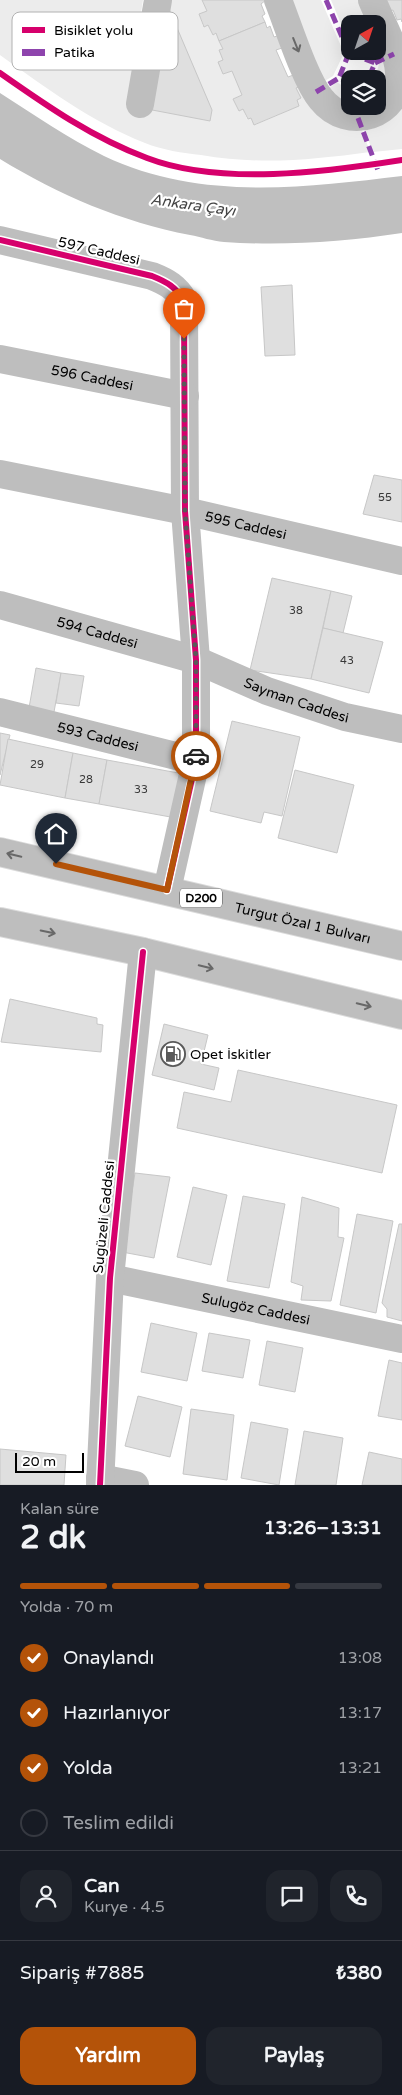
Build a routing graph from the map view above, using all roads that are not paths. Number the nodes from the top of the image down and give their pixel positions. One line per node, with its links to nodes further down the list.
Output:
1 (278, 0): 2 (main road, one-way to 2)
2 (372, 0)
3 (146, 70): 4 (main road)
4 (140, 104)
5 (0, 240): 7 (main road, 597 Caddesi)
6 (0, 359): 7 (main road, 596 Caddesi)
7 (185, 396): 9 (main road)
8 (0, 474): 9 (main road, 595 Caddesi)
9 (185, 511): 10 (main road, 595 Caddesi); 12 (main road)
10 (402, 561)
11 (0, 605): 12 (main road, 594 Caddesi)
12 (196, 660): 14 (main road, Sayman Caddesi); 15 (main road)
13 (0, 712): 15 (main road, 593 Caddesi)
14 (402, 729)
15 (196, 761): 17 (main road)
16 (0, 852): 17 (main road, Turgut Özal 1 Bulvarı / D200, one-way to 16)
17 (167, 890): 19 (main road, Turgut Özal 1 Bulvarı / D200)
18 (0, 922): 20 (main road, one-way to 20)
19 (402, 946)
20 (143, 952): 21 (main road, one-way to 21); 22 (main road, Sugüzeli Caddesi)
21 (402, 1015)
22 (110, 1278): 23 (main road, Sulugöz Caddesi); 24 (main road, Sugüzeli Caddesi)
23 (402, 1339)
24 (100, 1481): 25 (main road)
25 (135, 1485)

